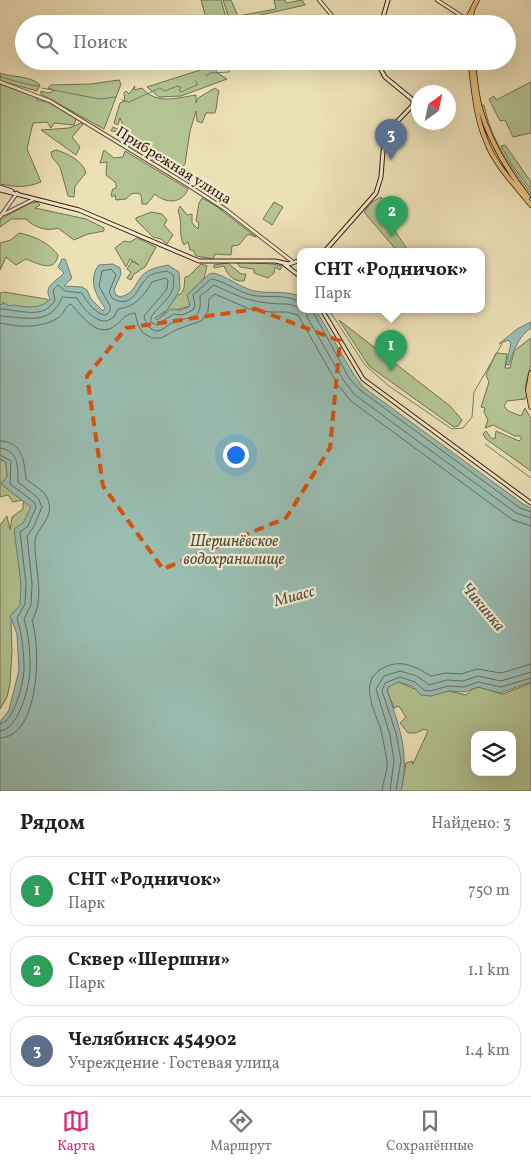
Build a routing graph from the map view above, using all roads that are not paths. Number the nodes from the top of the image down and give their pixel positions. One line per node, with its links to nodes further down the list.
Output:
1 (319, 0): 5 (street)
2 (388, 0): 6 (main road)
3 (436, 0): 7 (street)
4 (478, 0): 8 (main road)
5 (332, 15)
6 (384, 15)
7 (457, 15)
8 (470, 15)
9 (381, 70): 23 (main road)
10 (472, 70): 13 (main road)
11 (473, 70): 14 (main road)
12 (0, 82): 25 (street, Прибрежная улица)
13 (484, 137): 14 (main road); 16 (main road)
14 (492, 137): 15 (main road)
15 (497, 148): 16 (main road); 20 (main road)
16 (490, 150): 20 (main road)
17 (0, 189): 18 (main road)
18 (17, 194): 19 (main road); 21 (street)
19 (37, 198): 21 (street); 24 (main road)
20 (531, 203)
21 (4, 214): 22 (street)
22 (0, 217)
23 (328, 248)
24 (282, 263): 25 (main road); 26 (main road)
25 (295, 263): 26 (main road)
26 (296, 272)
27 (324, 313): 32 (main road)
28 (531, 373): 31 (main road)
29 (531, 382): 30 (main road)
30 (531, 399)
31 (531, 407)
32 (531, 503)

